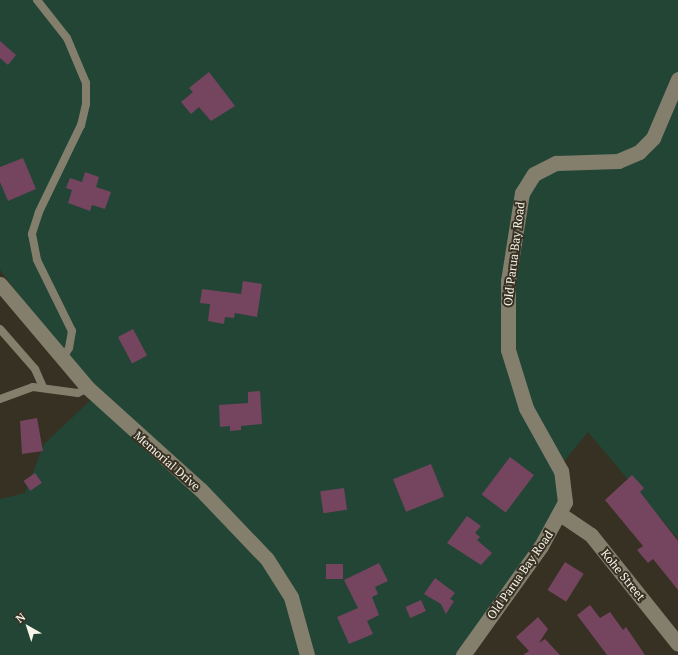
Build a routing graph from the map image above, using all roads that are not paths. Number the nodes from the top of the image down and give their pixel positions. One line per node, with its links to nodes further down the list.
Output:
1 (38, 0): 5 (lane)
2 (678, 79): 9 (street, Old Parua Bay Road)
3 (0, 284): 5 (street, Memorial Drive)
4 (0, 329): 6 (lane)
5 (62, 359): 7 (street, Memorial Drive)
6 (42, 387): 7 (lane); 8 (lane)
7 (88, 388): 11 (street, Memorial Drive)
8 (0, 399)
9 (560, 514): 10 (street, Kohe Street); 12 (street, Old Parua Bay Road)
10 (678, 644)
11 (307, 655)
12 (463, 655)

